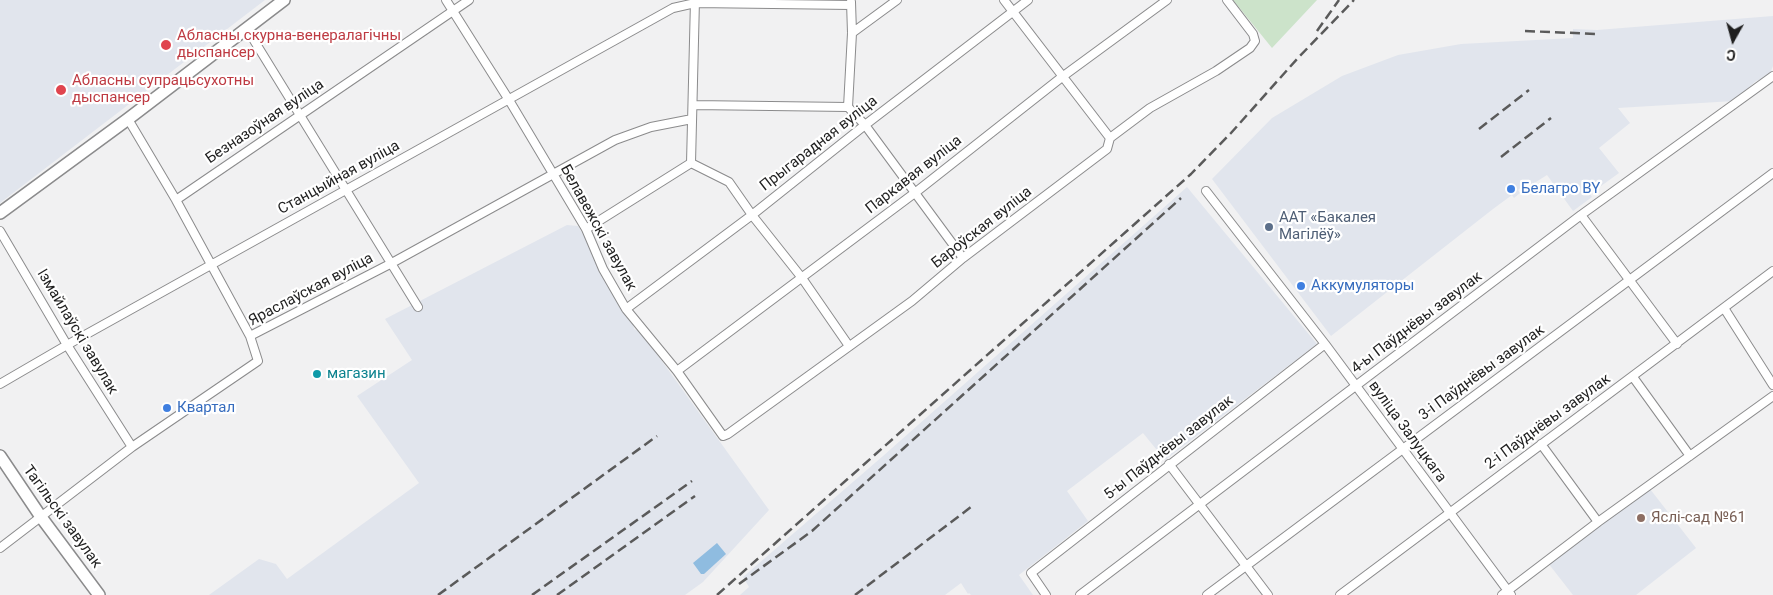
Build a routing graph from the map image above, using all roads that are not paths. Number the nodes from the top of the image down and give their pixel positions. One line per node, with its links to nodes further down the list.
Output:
1 (284, 0): 13 (main road)
2 (446, 0): 11 (street, Белавежскі завулак)
3 (469, 0): 11 (street, Безназоўная вуліца)
4 (897, 0): 14 (street)
5 (1004, 0): 12 (street)
6 (1028, 0): 12 (street, Прыгарадная вуліца)
7 (1167, 0): 16 (street, Паркавая вуліца)
8 (1227, 0): 24 (street, Бароўская вуліца)
9 (695, 2): 10 (street, Станцыйная вуліца); 17 (street, Станцыйная вуліца); 18 (street)
10 (851, 2): 14 (street)
11 (452, 11): 17 (street, Белавежскі завулак); 20 (street, Безназоўная вуліца)
12 (1013, 12): 16 (street); 23 (street, Прыгарадная вуліца)
13 (247, 28): 20 (street); 21 (main road)
14 (852, 33): 19 (street)
15 (1773, 76): 34 (street, 4-ы Паўднёвы завулак)
16 (1062, 77): 24 (street); 30 (street, Паркавая вуліца)
17 (509, 100): 27 (street, Белавежскі завулак); 28 (street, Станцыйная вуліца)
18 (693, 105): 19 (street); 22 (street)
19 (848, 106): 23 (street)
20 (300, 116): 28 (street); 31 (street, Безназоўная вуліца)
21 (128, 119): 31 (street); 32 (main road)
22 (692, 120): 25 (street); 27 (street, Яраслаўская вуліца)
23 (865, 125): 30 (street); 33 (street, Прыгарадная вуліца)
24 (1110, 138): 37 (street, Бароўская вуліца)
25 (691, 163): 33 (street); 35 (street)
26 (1773, 173): 42 (street, 3-і Паўднёвы завулак)
27 (554, 175): 35 (street, Белавежскі завулак); 38 (street, Яраслаўская вуліца)
28 (346, 190): 38 (street); 39 (street, Станцыйная вуліца)
29 (1206, 190): 47 (street, вуліца Залуцкага)
30 (916, 192): 37 (street); 41 (street, Паркавая вуліца)
31 (176, 200): 39 (street)
32 (0, 213)
33 (752, 215): 41 (street); 45 (street, Прыгарадная вуліца)
34 (1581, 215): 42 (street); 55 (street, 4-ы Паўднёвы завулак)
35 (586, 229): 45 (street, Белавежскі завулак)
36 (0, 231): 49 (street, Ізмайлаўскі завулак)
37 (963, 258): 50 (street, Бароўская вуліца)
38 (390, 264): 43 (street); 46 (street, Яраслаўская вуліца)
39 (211, 266): 46 (street); 49 (street, Станцыйная вуліца)
40 (1773, 271): 44 (street, 2-і Паўднёвы завулак)
41 (802, 278): 50 (street); 51 (street, Паркавая вуліца)
42 (1629, 281): 48 (street); 60 (street, 3-і Паўднёвы завулак)
43 (418, 307)
44 (1724, 308): 48 (street, 2-і Паўднёвы завулак); 54 (street)
45 (626, 309): 51 (street, Белавежскі завулак)
46 (250, 336): 59 (street, Яраслаўская вуліца)
47 (1325, 344): 55 (street, вуліца Залуцкага); 63 (street, 5-ы Паўднёвы завулак)
48 (1677, 344): 52 (street, 2-і Паўднёвы завулак)
49 (67, 345): 53 (street, Станцыйная вуліца); 59 (street, Ізмайлаўскі завулак)
50 (849, 346): 57 (street, Бароўская вуліца)
51 (677, 371): 57 (street, Белавежскі завулак)
52 (1633, 377): 58 (street, 2-і Паўднёвы завулак); 62 (street)
53 (0, 384)
54 (1773, 385)
55 (1357, 386): 60 (street, вуліца Залуцкага); 64 (street, 4-ы Паўднёвы завулак)
56 (1773, 396): 62 (street)
57 (722, 436)
58 (1541, 444): 65 (street, 2-і Паўднёвы завулак); 67 (street)
59 (132, 447): 66 (street, Яраслаўская вуліца)
60 (1403, 448): 65 (street, вуліца Залуцкага); 69 (street, 3-і Паўднёвы завулак)
61 (0, 456): 66 (main road, Тагільскі завулак)
62 (1690, 456): 67 (street)
63 (1170, 464): 64 (street); 72 (street, 5-ы Паўднёвы завулак)
64 (1199, 505): 69 (street); 73 (street, 4-ы Паўднёвы завулак)
65 (1449, 513): 70 (street, вуліца Залуцкага); 76 (street, 2-і Паўднёвы завулак)
66 (41, 517): 68 (street, Яраслаўская вуліца); 71 (main road, Тагільскі завулак)
67 (1598, 522): 70 (street)
68 (0, 548)
69 (1246, 567): 74 (street, 3-і Паўднёвы завулак); 75 (street)
70 (1507, 593)
71 (99, 595)
72 (1046, 595)
73 (1080, 595)
74 (1207, 595)
75 (1268, 595)
76 (1340, 595)

